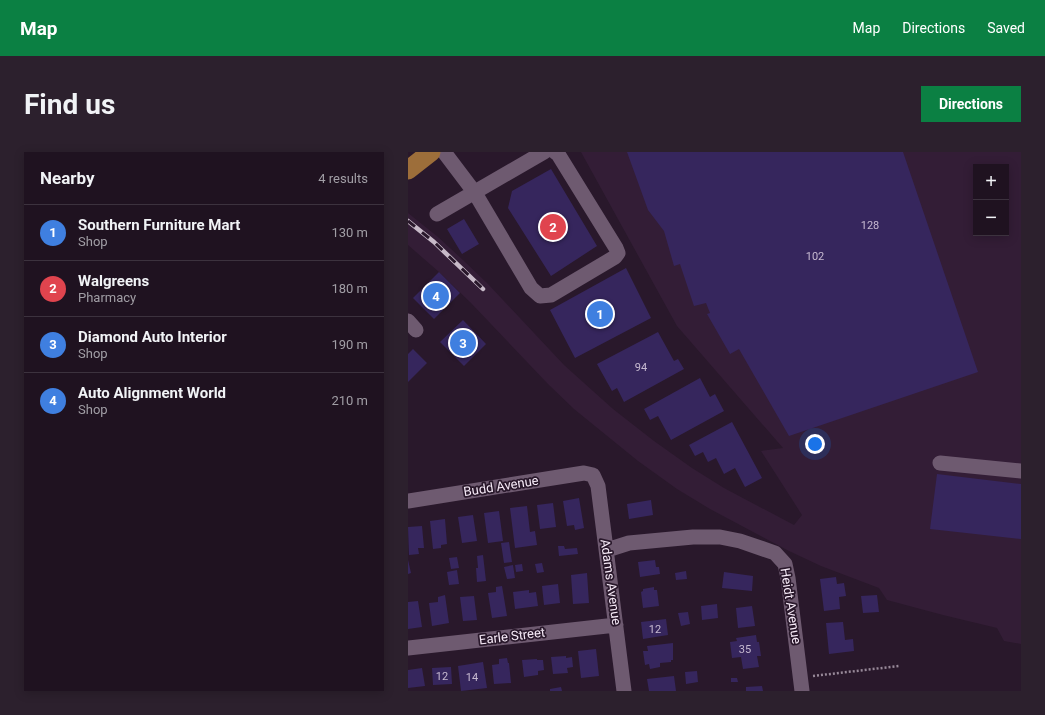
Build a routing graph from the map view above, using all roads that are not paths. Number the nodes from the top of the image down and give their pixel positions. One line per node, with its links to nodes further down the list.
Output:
1 (431, 152): 4 (main road)
2 (444, 152): 5 (street)
3 (552, 153): 5 (street); 5 (street)
4 (408, 170)
5 (475, 193): 6 (street)
6 (437, 214)
7 (940, 463): 8 (street)
8 (1021, 471)
9 (593, 475): 10 (street, Budd Avenue); 11 (street, Adams Avenue)
10 (408, 500)
11 (607, 550): 12 (street, Adams Avenue); 14 (street, Heidt Avenue)
12 (616, 625): 13 (street, Earle Street); 15 (street, Adams Avenue)
13 (408, 648)
14 (801, 684)
15 (624, 691)

